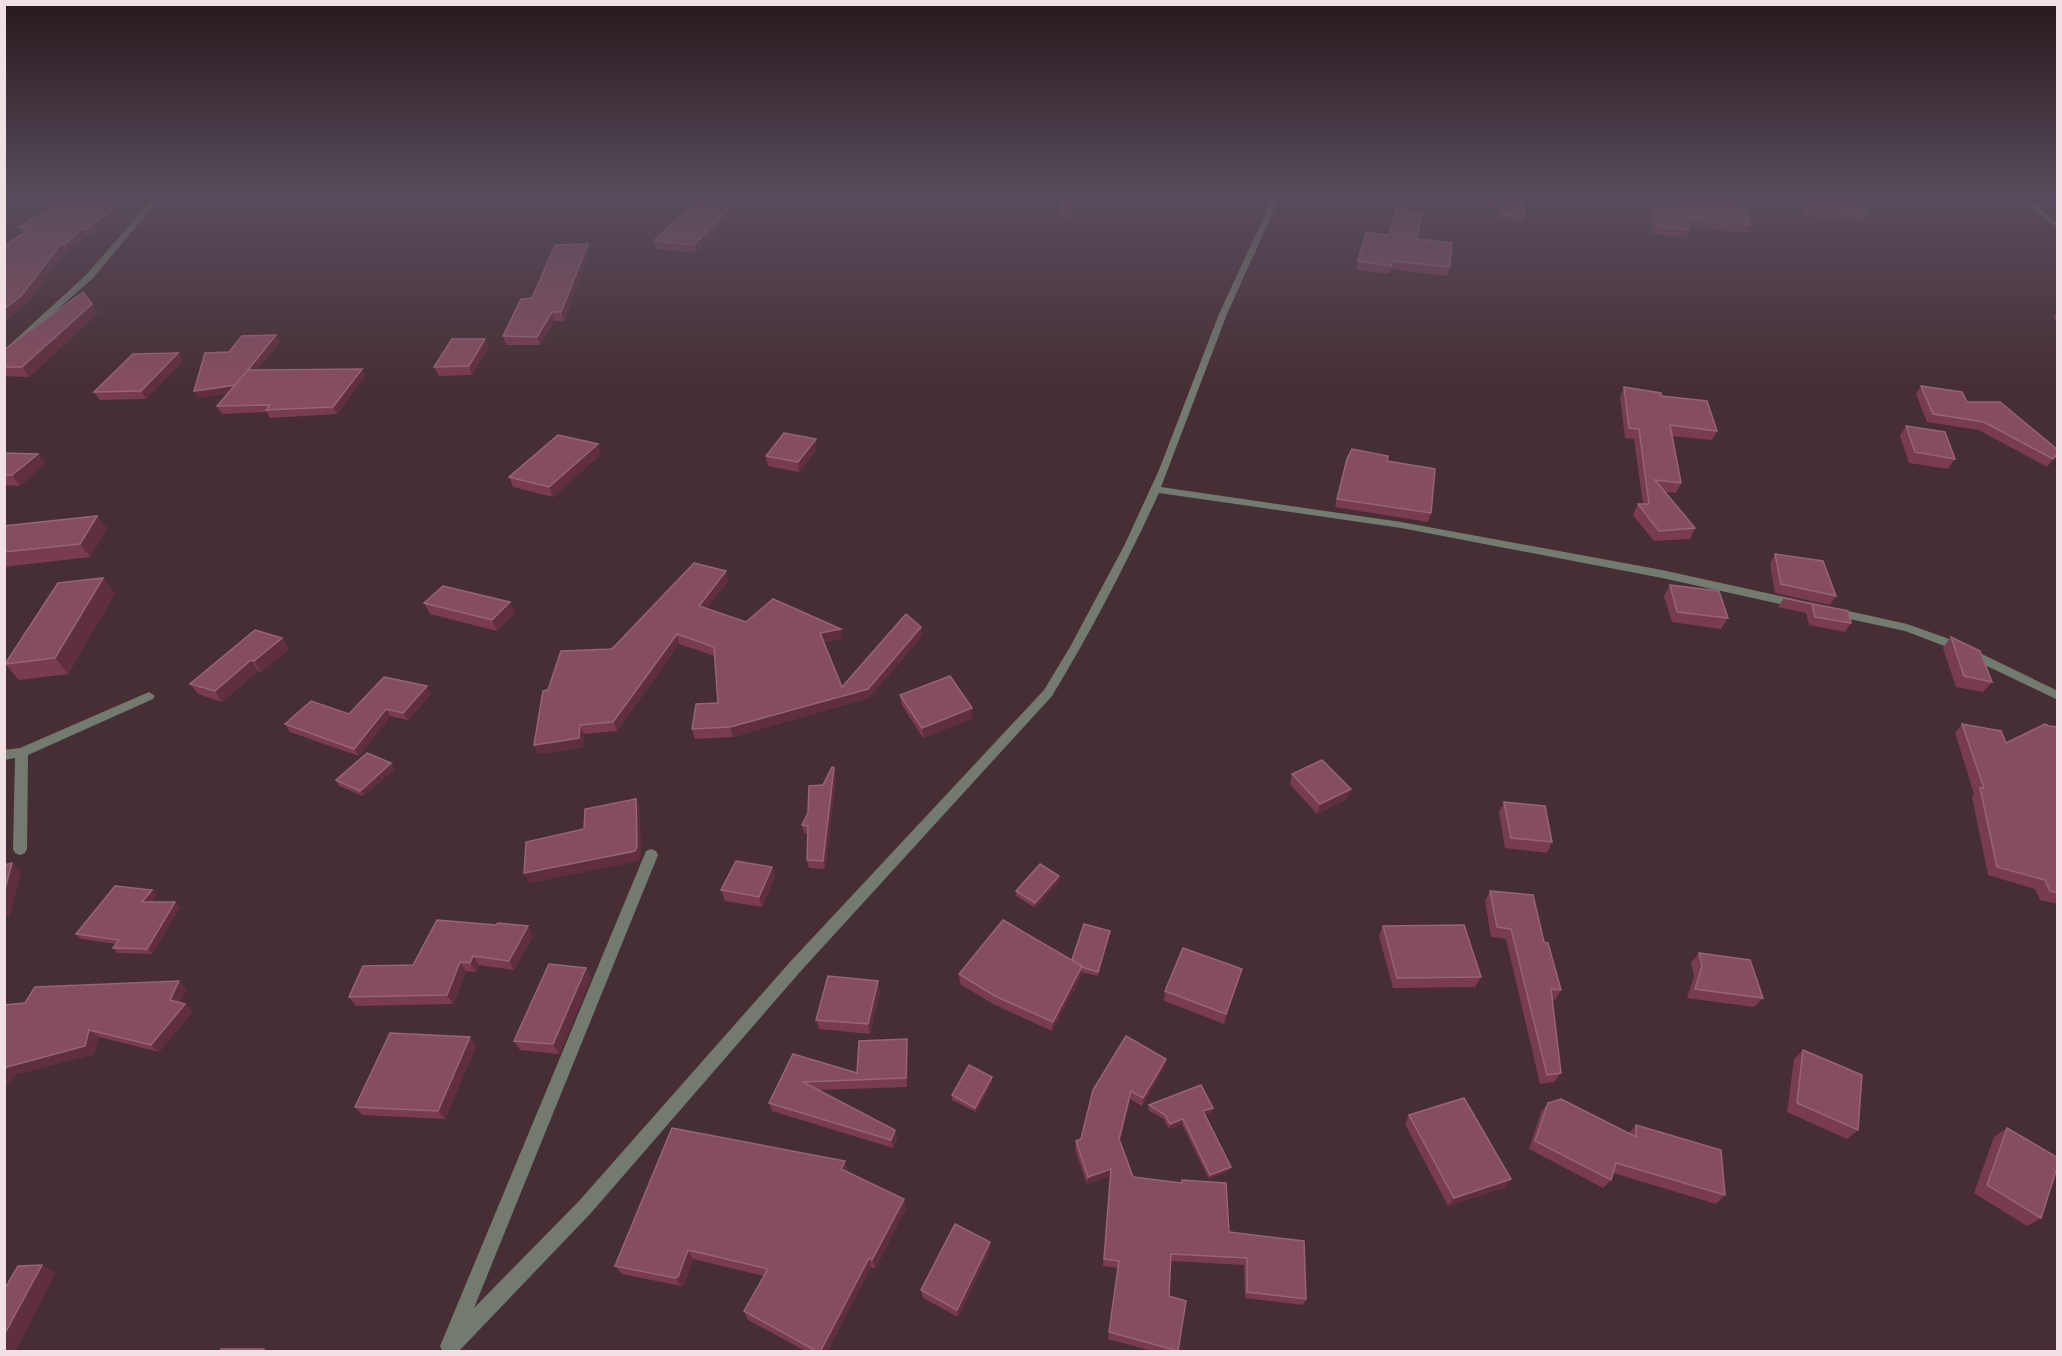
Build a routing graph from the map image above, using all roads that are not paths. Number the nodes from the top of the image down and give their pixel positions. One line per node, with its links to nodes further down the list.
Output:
1 (105, 258): 3 (street)
2 (1249, 258): 4 (street)
3 (4, 355)
4 (1155, 489): 6 (street); 11 (street)
5 (149, 696): 7 (street)
6 (2058, 696)
7 (22, 752): 8 (street); 9 (street)
8 (4, 755)
9 (20, 849)
10 (651, 855): 11 (street)
11 (448, 1349)

